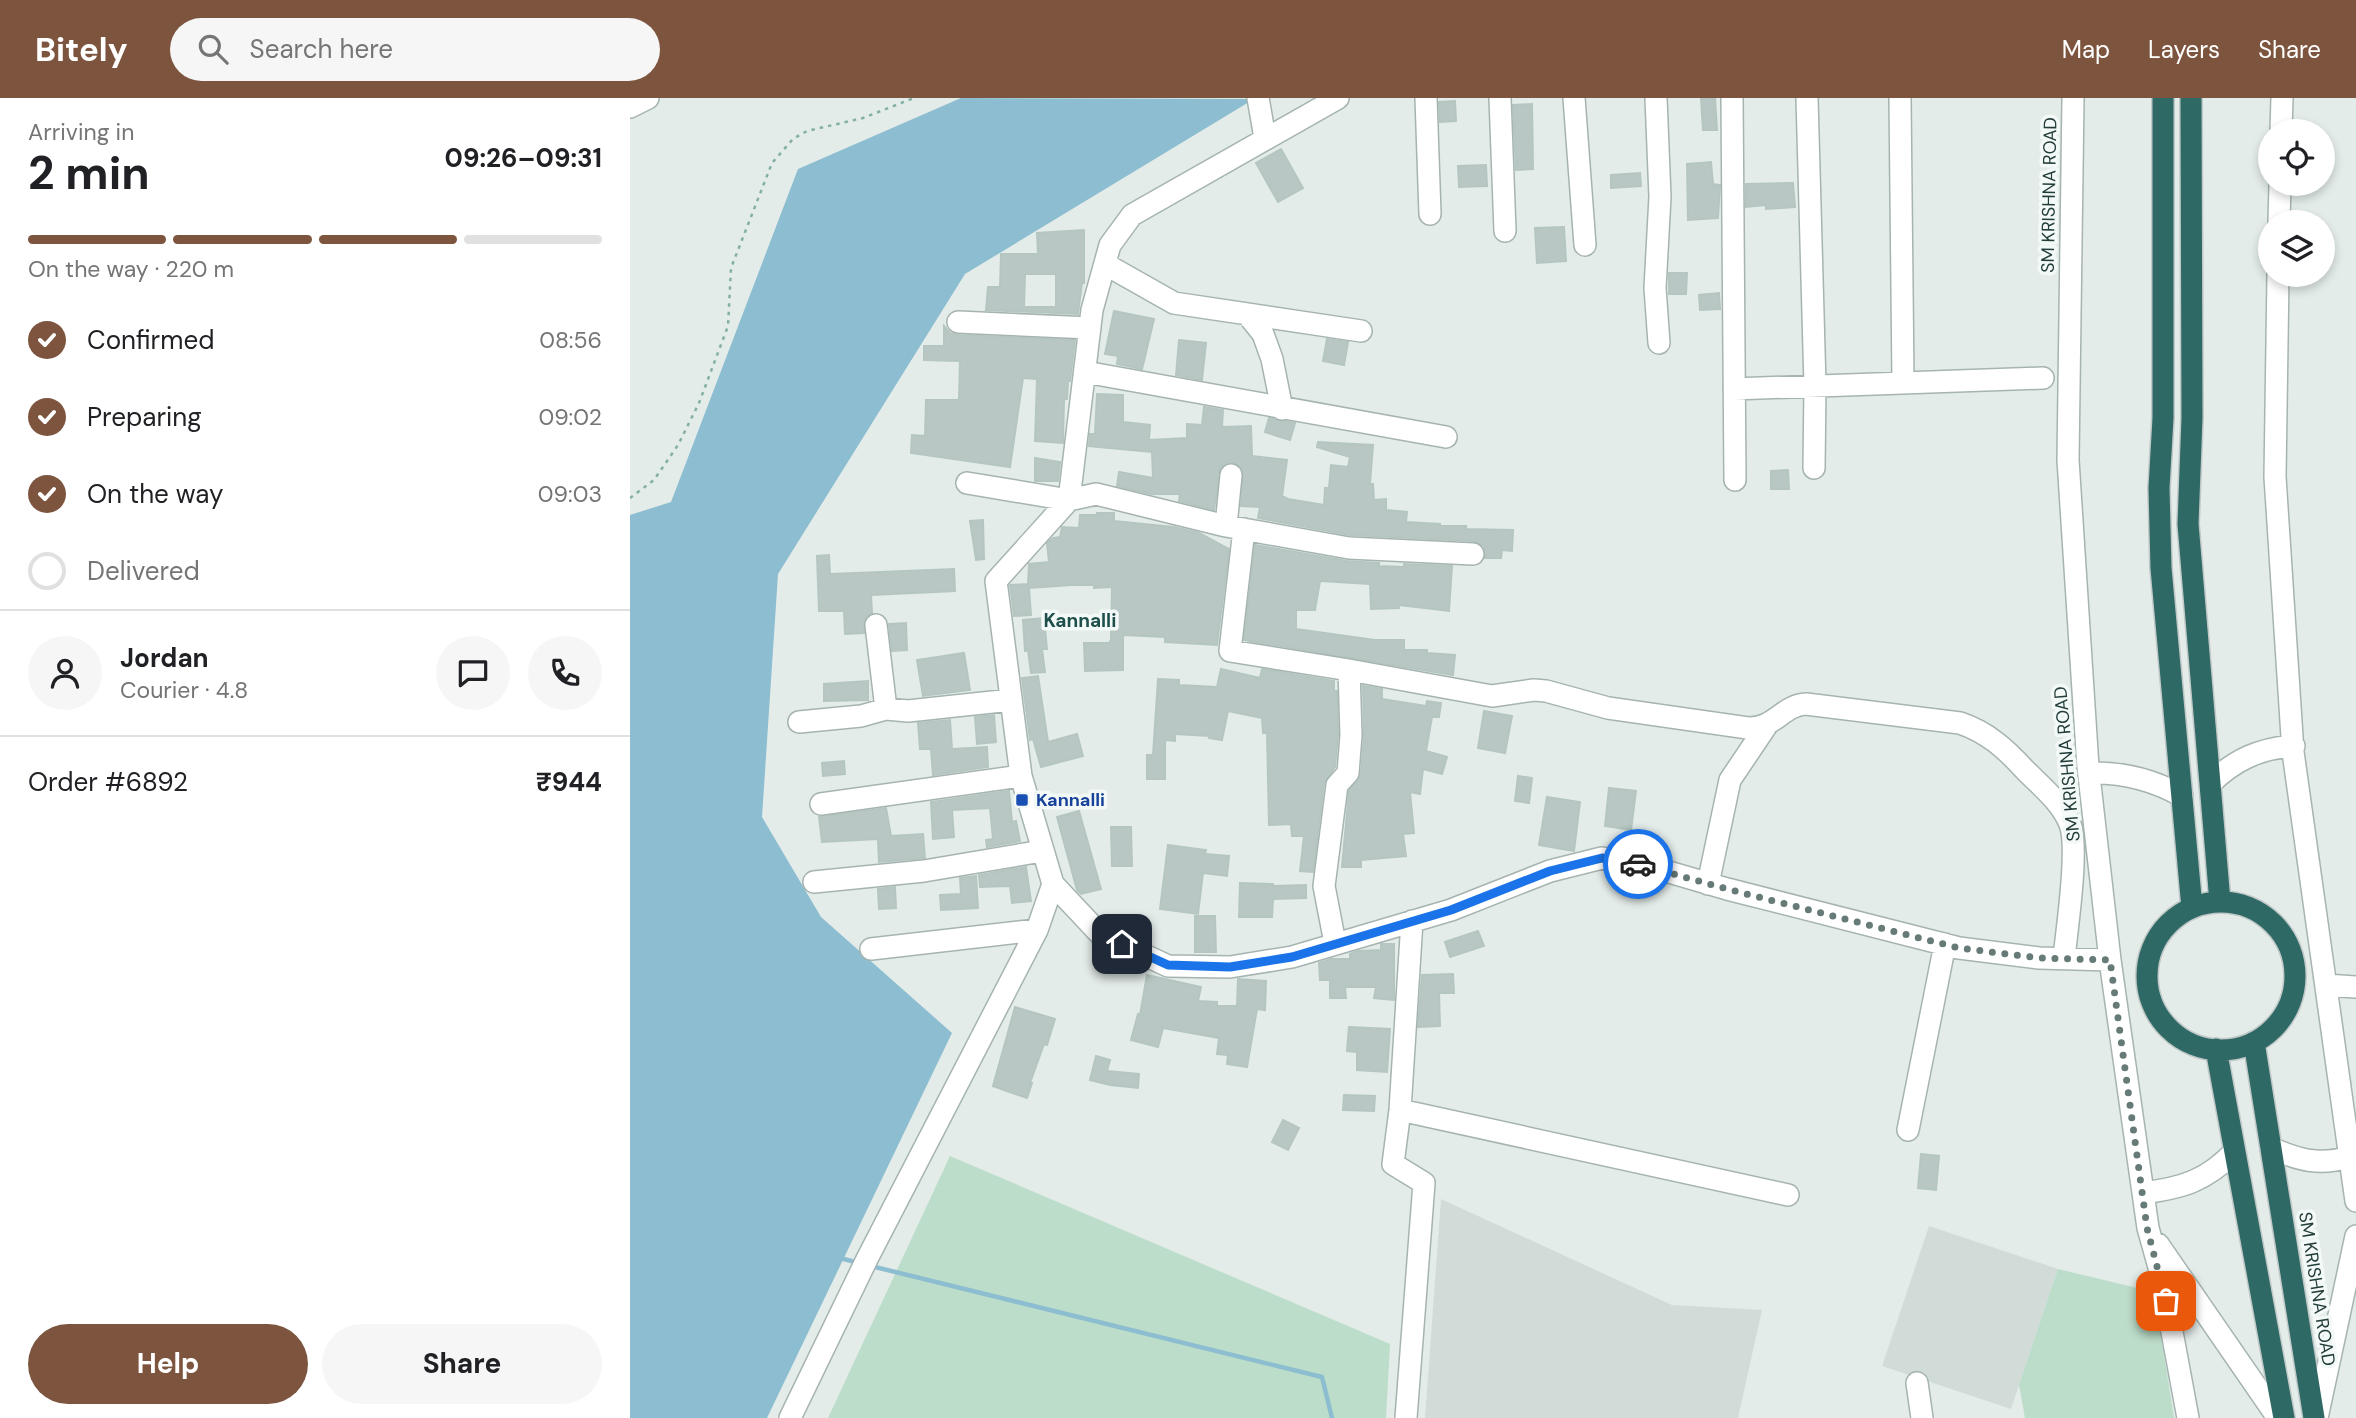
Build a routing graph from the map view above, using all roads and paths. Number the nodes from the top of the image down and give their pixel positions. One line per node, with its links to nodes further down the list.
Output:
1 (648, 98): 16 (street)
2 (914, 98): 40 (path)
3 (1338, 98): 18 (street)
4 (1426, 98): 19 (street)
5 (1500, 98): 20 (street)
6 (1574, 98): 21 (street)
7 (1656, 98): 28 (street)
8 (1732, 98): 33 (street)
9 (1807, 98): 32 (street)
10 (1900, 98): 31 (street)
11 (2073, 98): 51 (street, SM KRISHNA ROAD)
12 (2162, 98): 54 (highway)
13 (2191, 98): 53 (highway)
14 (2282, 98): 17 (street)
15 (1259, 102): 18 (street)
16 (630, 107)
17 (2281, 119)
18 (1265, 138): 22 (street)
19 (1430, 214)
20 (1505, 231)
21 (1586, 246)
22 (1105, 264): 24 (street); 26 (street)
23 (2278, 287): 50 (street)
24 (1247, 314): 27 (street); 34 (street)
25 (958, 322): 26 (street)
26 (1090, 328): 29 (street)
27 (1361, 331)
28 (1659, 343)
29 (1085, 372): 34 (street); 41 (street)
30 (2043, 378): 31 (street)
31 (1903, 382): 32 (street)
32 (1815, 386): 33 (street); 36 (street)
33 (1734, 389): 38 (street)
34 (1282, 409): 35 (street)
35 (1446, 437)
36 (1814, 468)
37 (1231, 475): 42 (street)
38 (1735, 480)
39 (967, 483): 41 (street)
40 (630, 498)
41 (1069, 499): 42 (street); 46 (street)
42 (1235, 528): 43 (street); 45 (street)
43 (1474, 554)
44 (876, 625): 47 (street)
45 (1349, 670): 49 (street); 64 (street)
46 (1011, 700): 47 (street); 52 (street)
47 (886, 709): 48 (street)
48 (799, 722)
49 (1767, 725): 59 (street); 67 (street)
50 (2294, 746): 53 (street); 69 (street)
51 (2089, 773): 54 (street); 68 (street, SM KRISHNA ROAD)
52 (1021, 776): 55 (street); 56 (street)
53 (2210, 784): 60 (highway)
54 (2182, 796): 61 (highway)
55 (821, 804)
56 (1042, 851): 57 (street); 58 (street)
57 (814, 882)
58 (1053, 884): 63 (street); 64 (street)
59 (1708, 884): 62 (street); 65 (street)
60 (2220, 902): 61 (highway); 71 (highway)
61 (2192, 908): 72 (highway)
62 (1412, 922): 64 (street); 73 (street)
63 (1037, 930): 66 (street); 84 (street)
64 (1335, 943)
65 (1945, 944): 67 (street); 74 (street)
66 (871, 949)
67 (2064, 958): 68 (street)
68 (2110, 960): 78 (street, SM KRISHNA ROAD)
69 (2326, 985): 70 (street); 77 (street)
70 (2356, 987)
71 (2254, 1042): 72 (highway); 75 (highway, SM KRISHNA ROAD)
72 (2216, 1049): 76 (highway)
73 (1400, 1110): 79 (street); 85 (street)
74 (1908, 1130)
75 (2271, 1148): 77 (street); 90 (highway, SM KRISHNA ROAD)
76 (2234, 1152): 78 (street); 89 (highway)
77 (2349, 1157): 80 (street)
78 (2143, 1193): 81 (street, SM KRISHNA ROAD)
79 (1788, 1195)
80 (2356, 1201)
81 (2147, 1228): 87 (street, SM KRISHNA ROAD); 88 (street)
82 (2356, 1236): 90 (street)
83 (1917, 1383): 86 (street)
84 (790, 1418)
85 (1406, 1418)
86 (1922, 1418)
87 (2188, 1418)
88 (2278, 1418)
89 (2284, 1418)
90 (2316, 1418)

